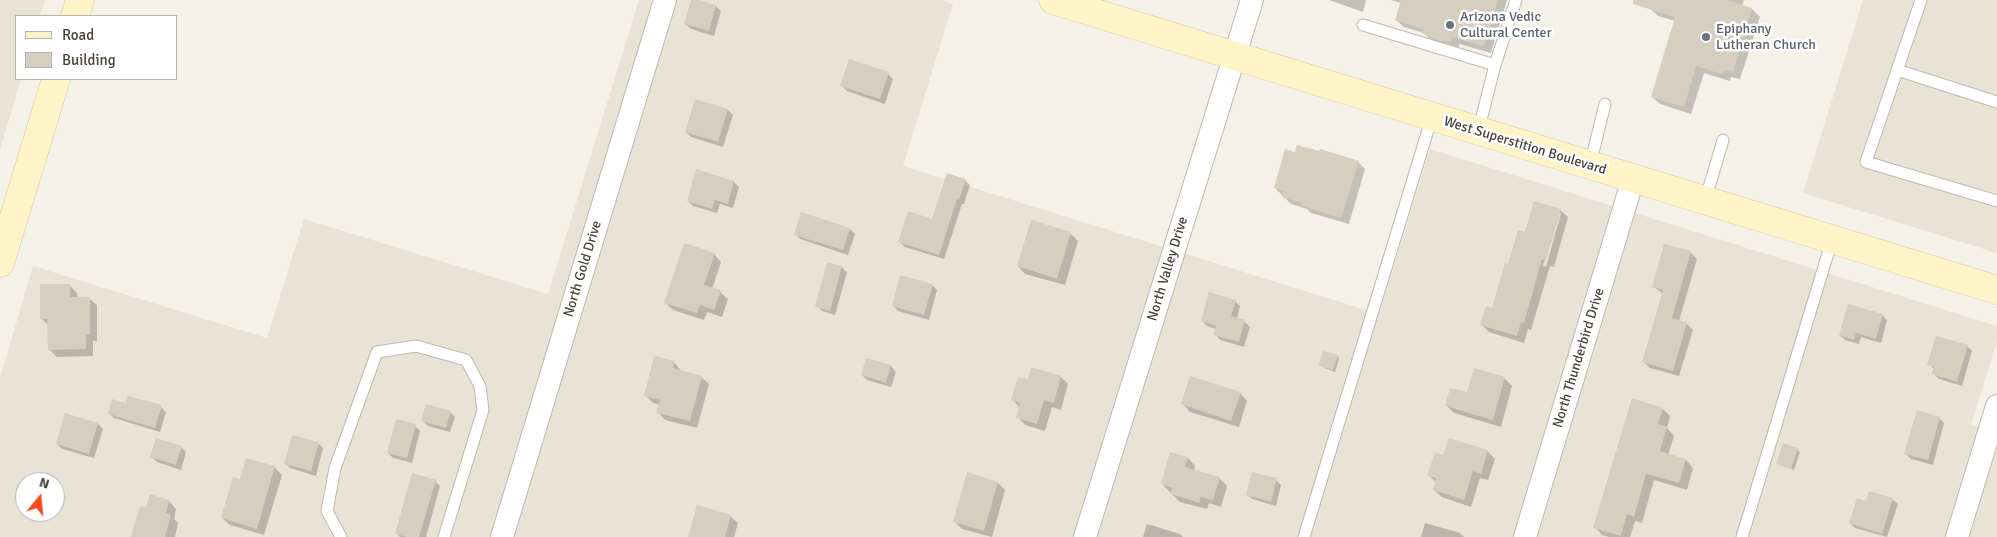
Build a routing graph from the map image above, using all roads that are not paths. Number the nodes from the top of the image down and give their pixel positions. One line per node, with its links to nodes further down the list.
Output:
1 (80, 0): 7 (main road)
2 (665, 0): 28 (street, North Gold Drive)
3 (1053, 0): 9 (main road, West Superstition Boulevard)
4 (1252, 0): 9 (street, North Valley Drive)
5 (1516, 0): 10 (lane)
6 (1921, 0): 11 (lane)
7 (75, 15)
8 (1363, 25): 10 (lane)
9 (1235, 56): 15 (main road, West Superstition Boulevard); 29 (street, North Valley Drive)
10 (1495, 65): 16 (lane)
11 (1897, 70): 13 (lane); 21 (lane)
12 (56, 80): 23 (main road)
13 (1997, 102)
14 (1605, 104): 18 (lane)
15 (1432, 118): 16 (main road, West Superstition Boulevard); 30 (lane)
16 (1478, 132): 18 (main road, West Superstition Boulevard)
17 (1723, 140): 20 (lane)
18 (1590, 166): 19 (main road, West Superstition Boulevard)
19 (1633, 179): 20 (main road, West Superstition Boulevard); 31 (street, North Thunderbird Drive)
20 (1705, 201): 22 (main road, West Superstition Boulevard)
21 (1997, 201)
22 (1832, 240): 24 (main road, West Superstition Boulevard); 32 (lane)
23 (0, 263)
24 (1997, 290)
25 (1997, 406): 33 (street)
26 (340, 537): 27 (lane)
27 (444, 537)
28 (502, 537)
29 (1085, 537)
30 (1304, 537)
31 (1526, 537)
32 (1742, 537)
33 (1957, 537)

